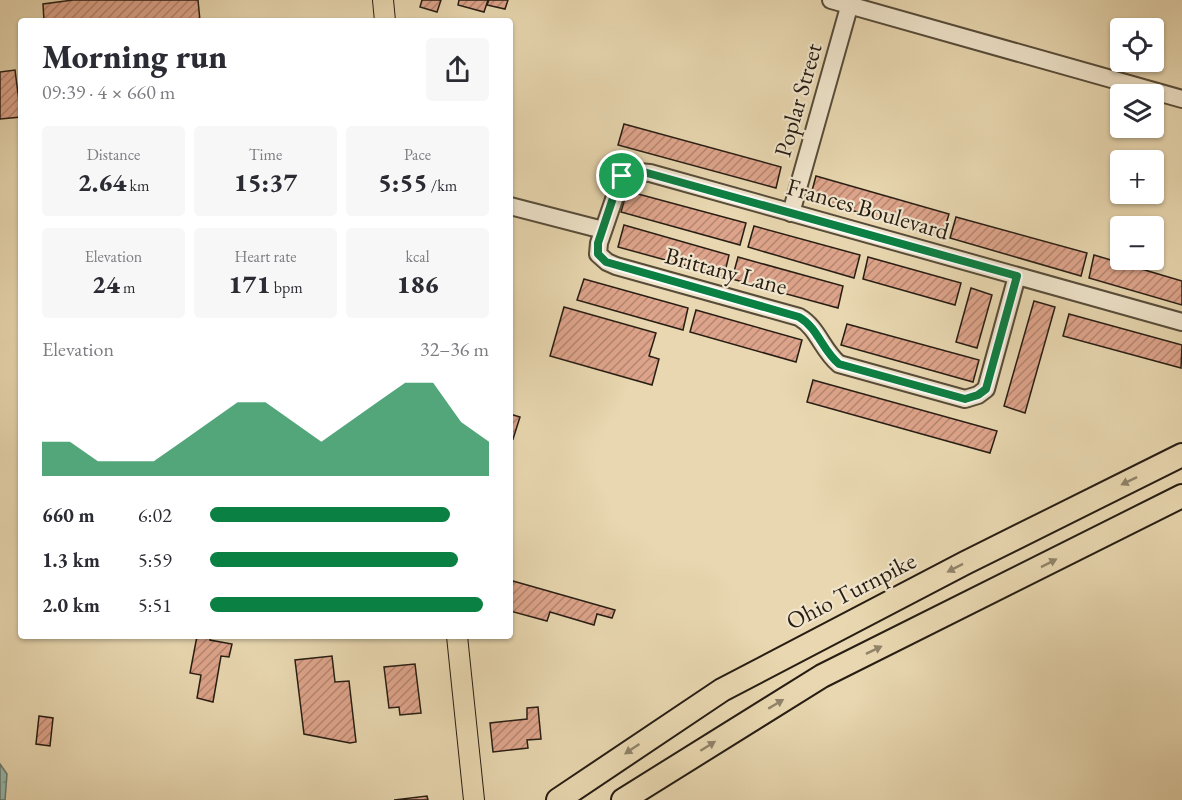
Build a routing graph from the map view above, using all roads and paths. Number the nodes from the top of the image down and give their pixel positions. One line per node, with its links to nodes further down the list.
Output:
1 (383, 0): 4 (main road)
2 (831, 0): 3 (street)
3 (850, 3): 5 (street); 7 (street, Poplar Street)
4 (385, 18)
5 (1182, 99)
6 (513, 207): 8 (street)
7 (791, 213): 8 (street, Frances Boulevard); 10 (street, Frances Boulevard)
8 (603, 230): 9 (street, Frances Boulevard)
9 (598, 254): 10 (street, Brittany Lane)
10 (1017, 276): 11 (street, Frances Boulevard)
11 (1182, 322)
12 (1182, 455): 16 (highway, Ohio Turnpike, one-way to 16)
13 (1182, 496): 17 (highway, one-way to 13)
14 (457, 639): 15 (main road)
15 (474, 800)
16 (558, 800)
17 (623, 800)

